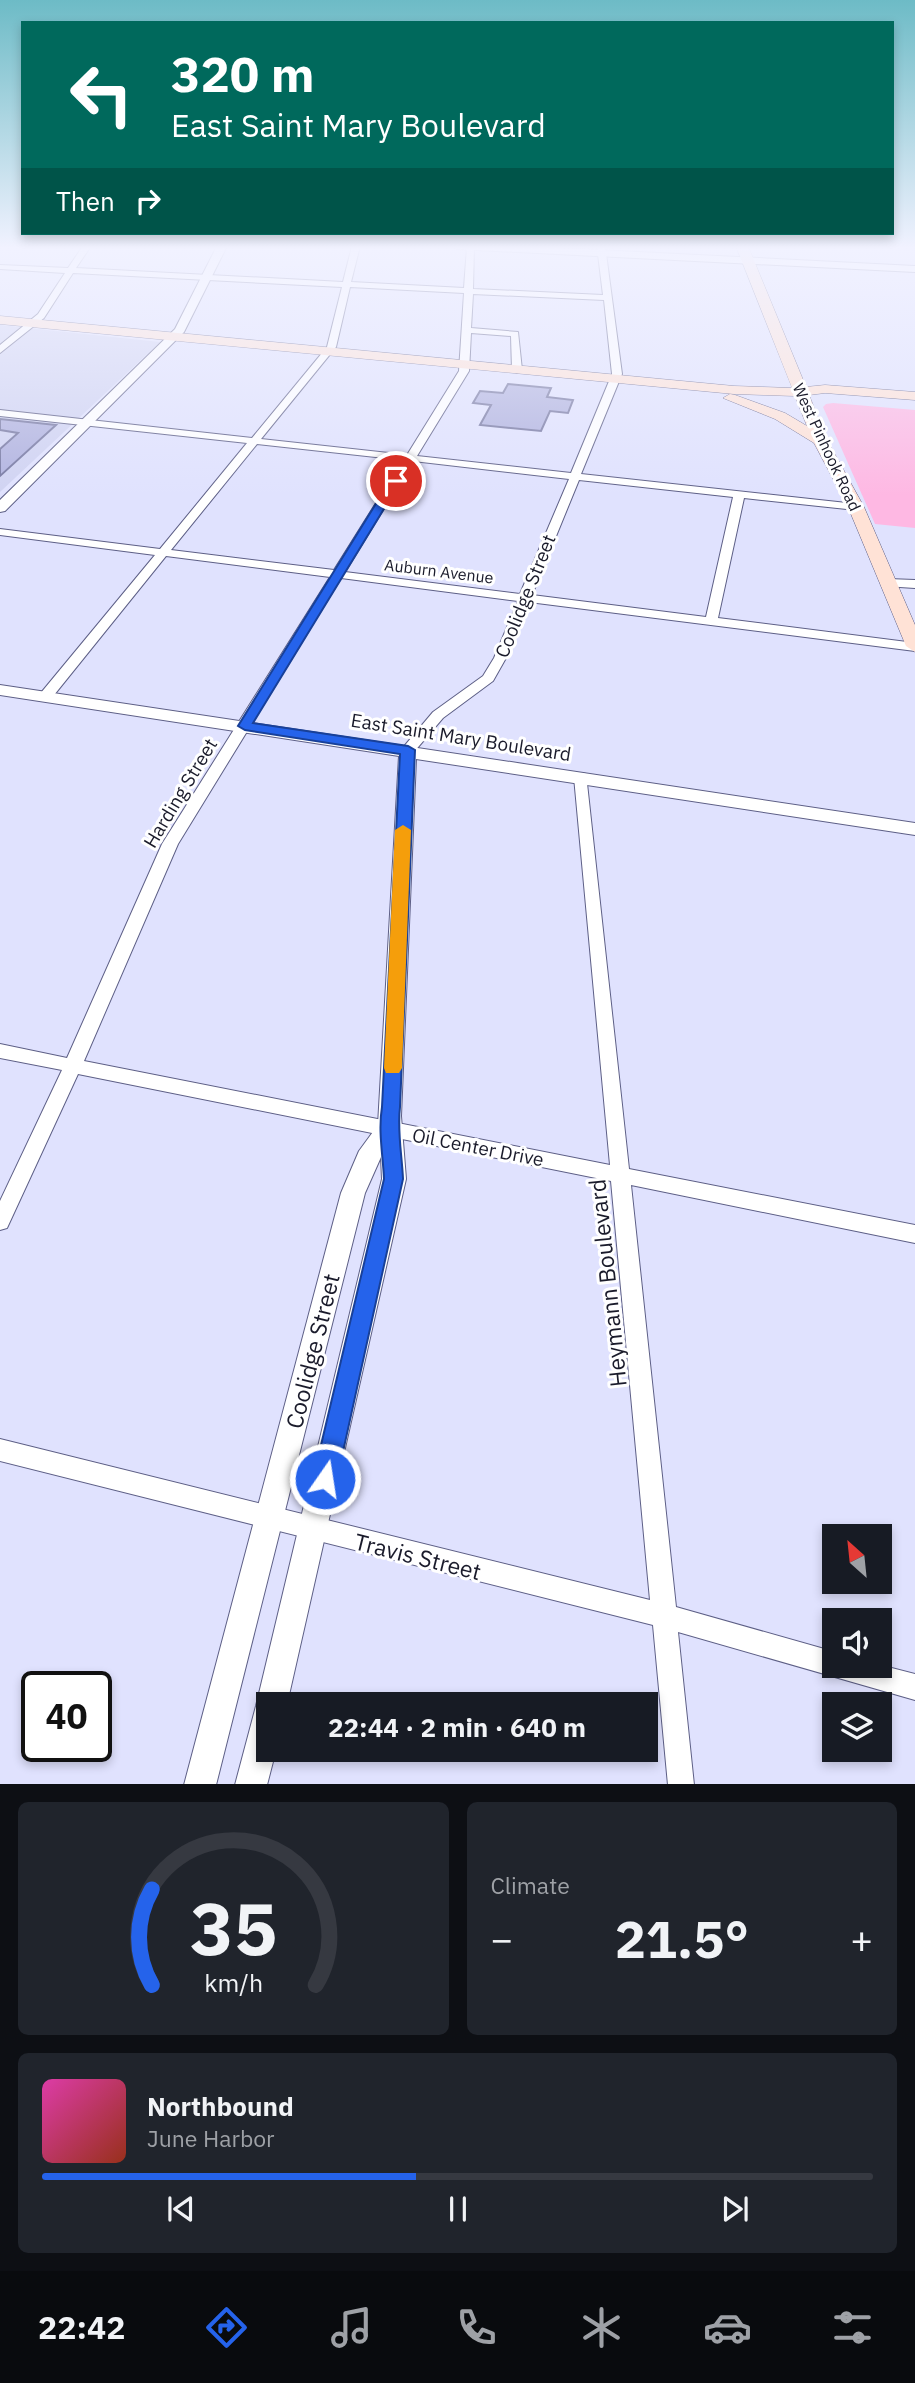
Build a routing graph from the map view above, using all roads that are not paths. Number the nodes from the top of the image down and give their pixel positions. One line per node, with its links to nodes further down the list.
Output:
1 (26, 329): 9 (street)
2 (96, 329): 8 (main road)
3 (179, 329): 8 (street)
4 (336, 329): 10 (street)
5 (611, 329): 13 (street, Coolidge Street)
6 (776, 329): 15 (main road, West Pinhook Road)
7 (467, 330): 11 (street, Harding Street); 12 (street)
8 (175, 337): 10 (main road); 19 (street)
9 (0, 351)
10 (327, 351): 11 (main road); 21 (street)
11 (465, 365): 12 (main road); 22 (street, Harding Street)
12 (517, 370): 13 (main road)
13 (615, 379): 14 (main road); 23 (street, Coolidge Street)
14 (698, 387): 15 (main road); 20 (main road)
15 (801, 392): 16 (main road); 17 (main road); 20 (main road, West Pinhook Road)
16 (915, 396)
17 (915, 403)
18 (0, 413): 19 (street)
19 (88, 423): 21 (street); 25 (street)
20 (820, 440): 26 (main road, West Pinhook Road)
21 (252, 442): 22 (street); 28 (street)
22 (410, 458): 23 (street); 29 (street, Harding Street)
23 (574, 476): 24 (street); 32 (street, Coolidge Street)
24 (739, 495): 26 (street); 33 (street)
25 (0, 508)
26 (856, 508): 30 (main road, West Pinhook Road)
27 (0, 531): 28 (street, Auburn Avenue)
28 (163, 552): 29 (street, Auburn Avenue); 36 (street)
29 (339, 574): 32 (street, Auburn Avenue); 37 (street, Harding Street)
30 (888, 583): 31 (street); 34 (main road, West Pinhook Road)
31 (915, 584)
32 (524, 598): 33 (street, Auburn Avenue); 38 (street, Coolidge Street)
33 (711, 621): 34 (street, Auburn Avenue)
34 (915, 647)
35 (0, 690): 36 (street, East Saint Mary Boulevard)
36 (45, 697): 37 (street, East Saint Mary Boulevard)
37 (245, 726): 38 (street, East Saint Mary Boulevard); 42 (street, Harding Street)
38 (408, 750): 39 (street, East Saint Mary Boulevard); 43 (street, Coolidge Street)
39 (581, 776): 40 (street, East Saint Mary Boulevard); 44 (street, Heymann Boulevard)
40 (915, 829)
41 (0, 1051): 42 (street, Oil Center Drive)
42 (74, 1065): 43 (street, Oil Center Drive); 45 (street, Harding Street)
43 (388, 1129): 44 (street, Oil Center Drive); 48 (street, Coolidge Street); 49 (street, Coolidge Street)
44 (621, 1174): 46 (street, Oil Center Drive); 50 (street, Heymann Boulevard)
45 (0, 1222)
46 (915, 1234)
47 (0, 1450): 48 (street, Travis Street)
48 (269, 1519): 49 (street, Travis Street); 56 (street, Coolidge Street)
49 (313, 1530): 50 (street, Travis Street); 54 (street, Coolidge Street)
50 (664, 1616): 51 (street, Travis Street); 58 (street, Heymann Boulevard)
51 (822, 1661)
52 (883, 1678): 53 (street, Travis Street)
53 (915, 1687)
54 (274, 1692)
55 (256, 1762): 57 (street)
56 (200, 1784)
57 (251, 1784)
58 (681, 1784)

